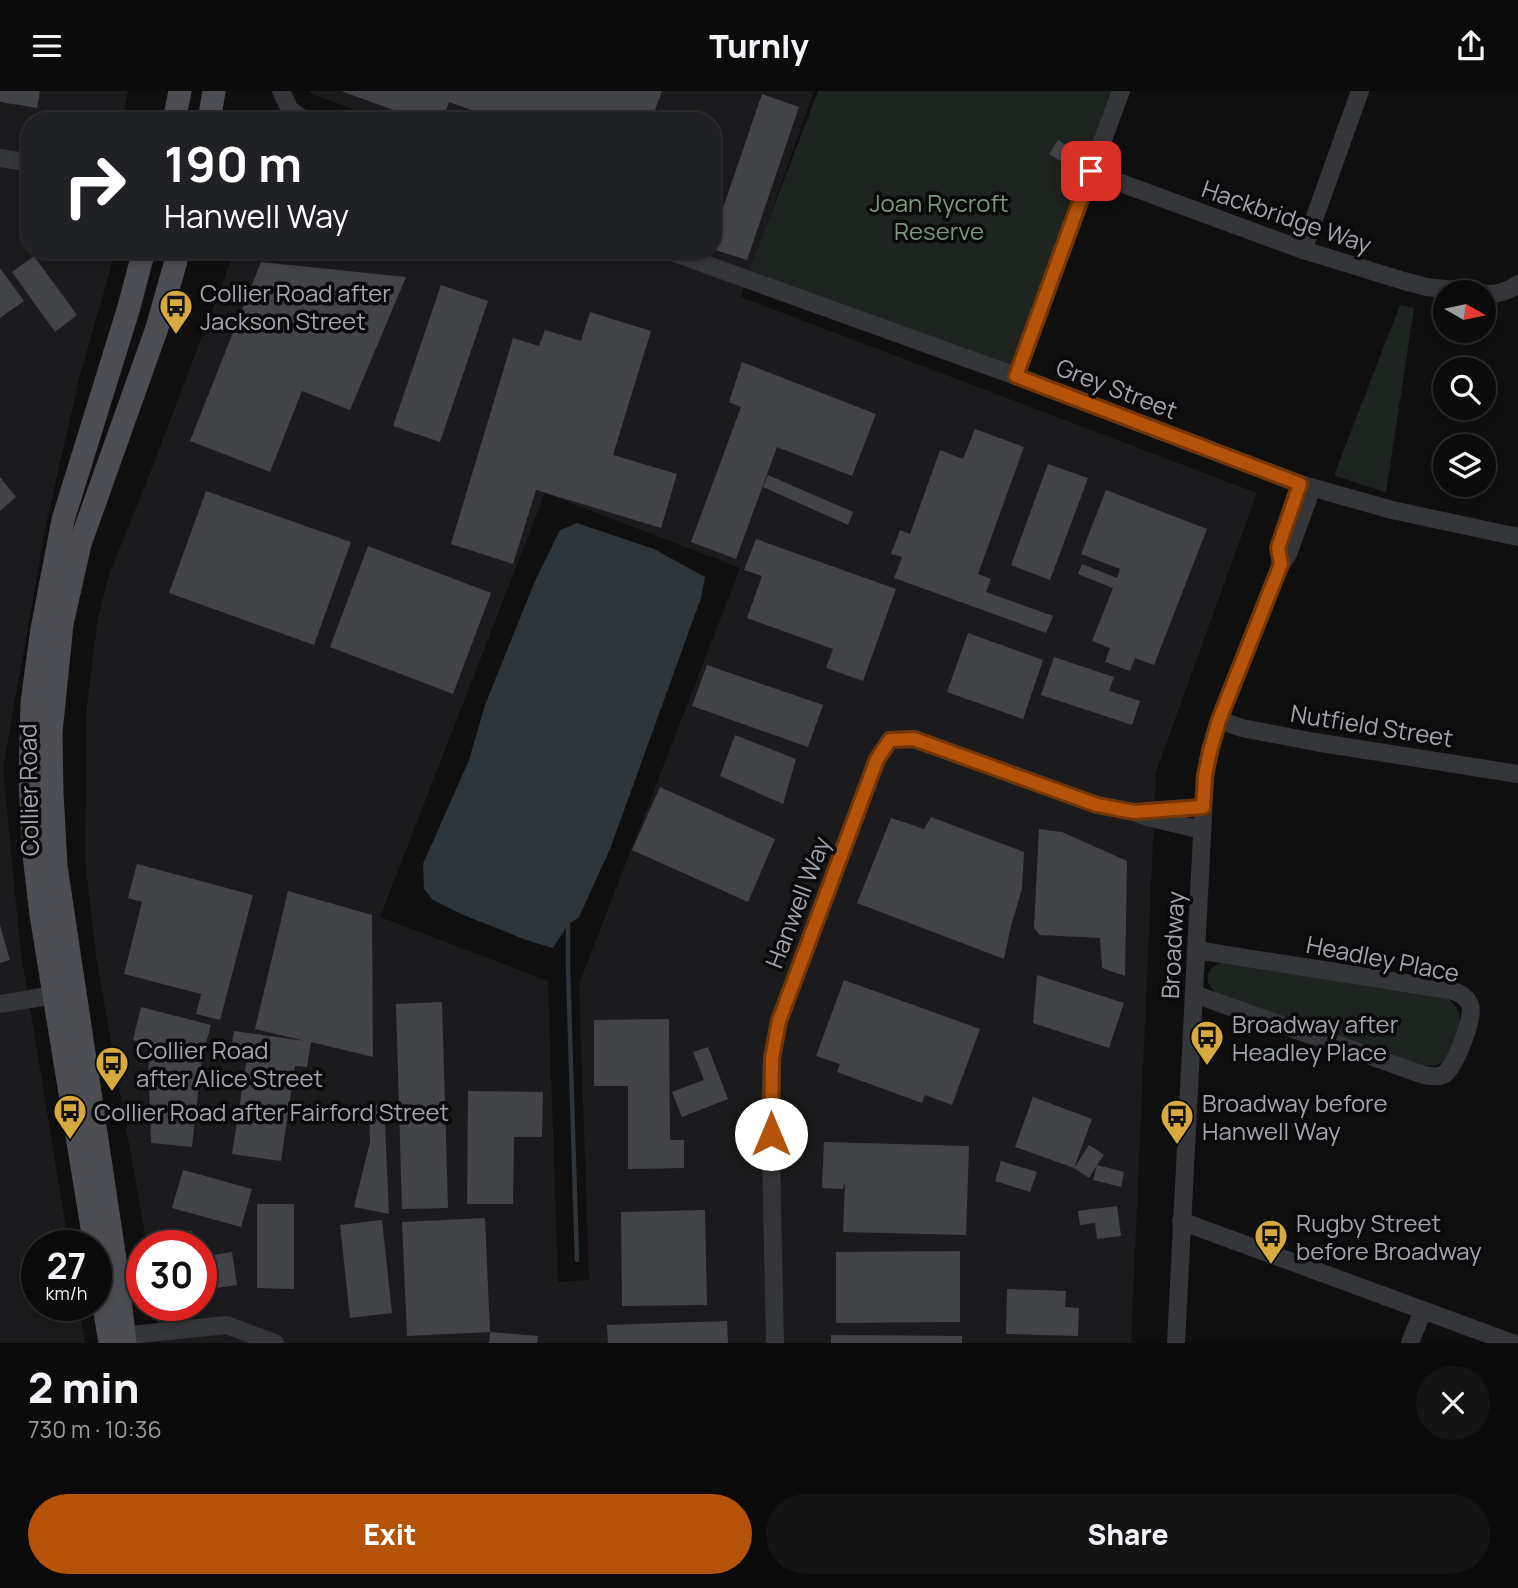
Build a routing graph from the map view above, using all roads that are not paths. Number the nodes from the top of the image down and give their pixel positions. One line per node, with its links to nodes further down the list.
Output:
1 (180, 91): 6 (main road)
2 (214, 91): 7 (main road)
3 (281, 91): 8 (street)
4 (1121, 91): 11 (street)
5 (1360, 91): 12 (street)
6 (176, 112)
7 (210, 112)
8 (293, 112)
9 (0, 158): 10 (street)
10 (21, 162)
11 (1091, 171): 12 (street, Hackbridge Way); 19 (street)
12 (1303, 250): 17 (street, Hackbridge Way)
13 (142, 259): 28 (main road, Collier Road)
14 (176, 259): 28 (main road, Collier Road)
15 (691, 259): 19 (street, Grey Street)
16 (1518, 284): 18 (street)
17 (1433, 288)
18 (1496, 294)
19 (1016, 376): 20 (street, Grey Street)
20 (1306, 486): 21 (street, Grey Street); 22 (street, Broadway)
21 (1518, 537)
22 (1219, 720): 23 (street, Nutfield Street); 24 (street, Broadway)
23 (1518, 774)
24 (1203, 807): 25 (street, Hanwell Way); 26 (street, Broadway)
25 (1134, 812): 26 (street, Hanwell Way); 37 (street, Hanwell Way)
26 (1202, 830): 27 (street, Broadway)
27 (1196, 950): 29 (street, Broadway); 29 (street, Headley Place)
28 (64, 993): 30 (street); 32 (main road, Collier Road); 35 (main road, Collier Road)
29 (1194, 994): 31 (street, Broadway)
30 (0, 1004)
31 (1181, 1221): 33 (street); 38 (street, Broadway)
32 (92, 1230)
33 (1423, 1310): 39 (street); 40 (street)
34 (112, 1320): 35 (main road)
35 (117, 1340): 36 (street)
36 (275, 1343)
37 (775, 1343)
38 (1175, 1343)
39 (1410, 1343)
40 (1512, 1343)

